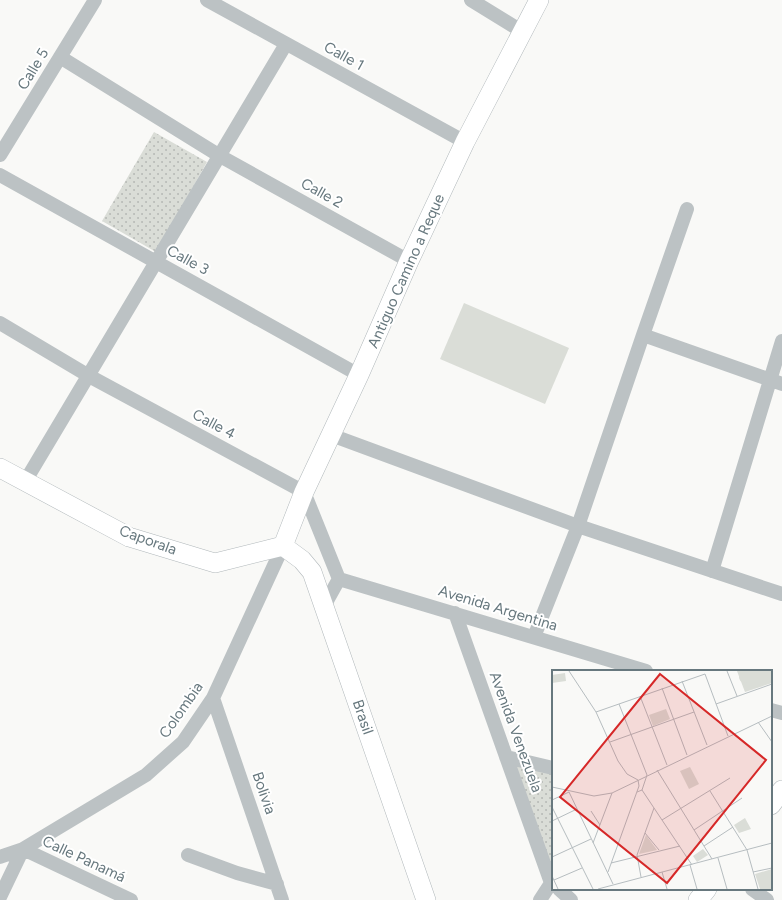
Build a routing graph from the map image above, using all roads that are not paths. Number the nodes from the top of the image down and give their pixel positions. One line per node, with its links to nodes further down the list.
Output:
1 (95, 0): 7 (street, Calle 5)
2 (207, 0): 6 (street, Calle 1)
3 (471, 0): 5 (street)
4 (539, 0): 5 (street, Antiguo Camino a Reque)
5 (523, 32): 8 (street, Antiguo Camino a Reque)
6 (286, 44): 8 (street, Calle 1); 10 (street)
7 (60, 58): 9 (street, Calle 5); 10 (street, Calle 2)
8 (465, 142): 13 (street, Antiguo Camino a Reque)
9 (0, 155)
10 (220, 156): 13 (street, Calle 2); 14 (street)
11 (0, 175): 14 (street, Calle 3)
12 (687, 209): 16 (street)
13 (409, 261): 18 (street, Antiguo Camino a Reque)
14 (156, 262): 18 (street, Calle 3); 19 (street)
15 (0, 323): 19 (street, Calle 4)
16 (643, 335): 20 (street); 25 (street)
17 (782, 341): 20 (street)
18 (359, 375): 21 (street, Antiguo Camino a Reque)
19 (88, 376): 23 (street); 24 (street, Calle 4)
20 (776, 382): 27 (street)
21 (331, 435): 24 (street, Antiguo Camino a Reque); 25 (street)
22 (0, 468): 23 (street, Caporala)
23 (26, 480): 26 (street, Caporala)
24 (304, 492): 26 (street, Antiguo Camino a Reque); 28 (street)
25 (578, 526): 27 (street); 32 (street)
26 (282, 546): 30 (street, Brasil); 34 (street, Colombia)
27 (712, 571): 29 (street)
28 (340, 578): 30 (street); 31 (street, Avenida Argentina)
29 (782, 594)
30 (324, 606): 53 (street, Brasil)
31 (456, 614): 32 (street, Avenida Argentina); 37 (street, Avenida Venezuela)
32 (534, 637): 33 (street, Avenida Argentina)
33 (643, 670)
34 (213, 698): 41 (street, Colombia); 45 (street, Bolivia)
35 (772, 710): 36 (street)
36 (782, 713)
37 (506, 757): 38 (street); 44 (street, Avenida Venezuela)
38 (552, 768)
39 (782, 790): 40 (street)
40 (772, 804)
41 (23, 849): 43 (street, Colombia); 50 (street); 51 (street, Calle Panamá)
42 (188, 855): 45 (street)
43 (0, 858)
44 (552, 879)
45 (277, 884): 52 (street, Bolivia)
46 (552, 886): 54 (street)
47 (560, 890): 55 (street)
48 (706, 890): 56 (street)
49 (753, 890): 57 (street)
50 (0, 896)
51 (122, 898)
52 (282, 900)
53 (426, 900)
54 (540, 900)
55 (571, 900)
56 (698, 900)
57 (767, 900)

